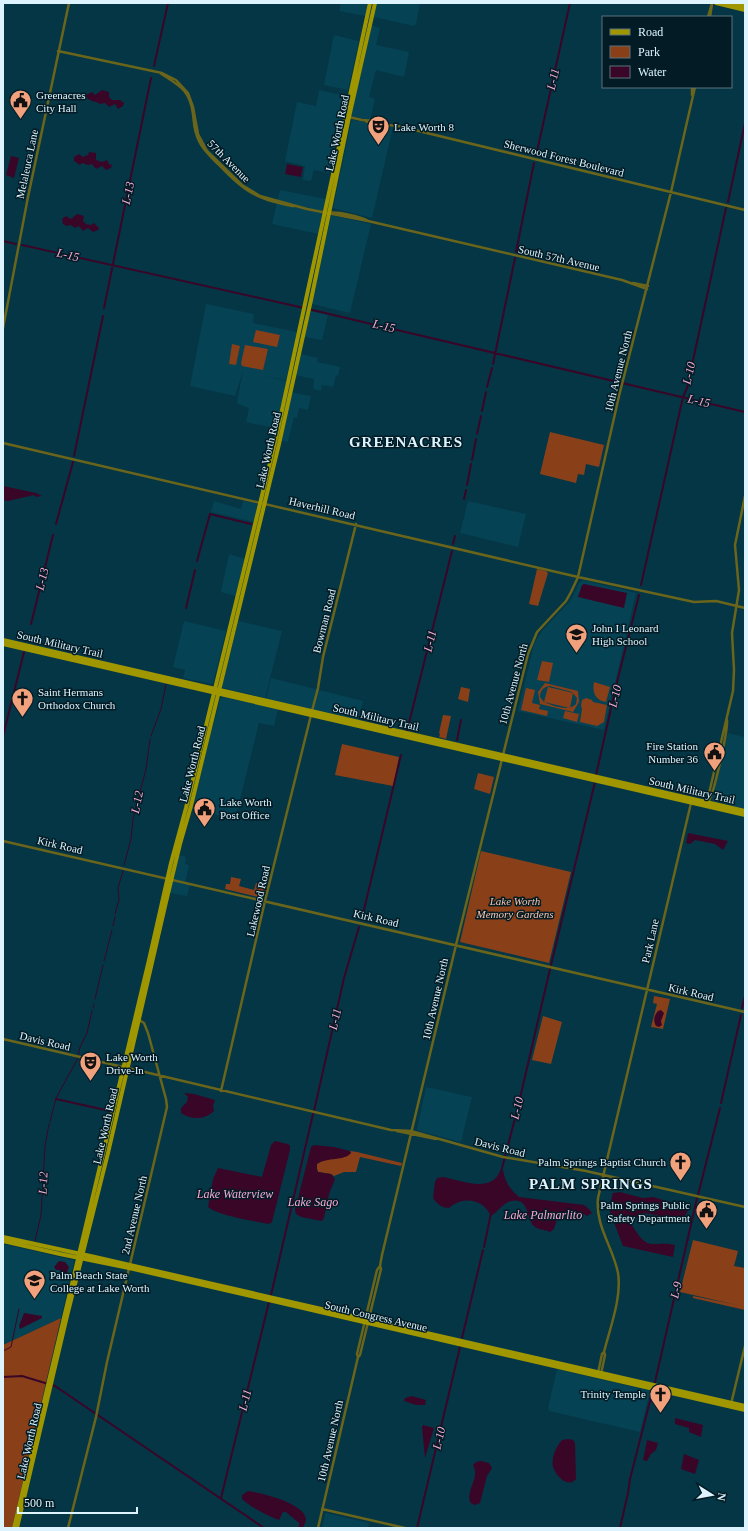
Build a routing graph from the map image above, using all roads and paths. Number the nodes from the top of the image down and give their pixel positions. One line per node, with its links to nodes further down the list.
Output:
1 (69, 3): 11 (street, Melaleuca Lane)
2 (374, 3): 9 (main road, Lake Worth Road); 10 (main road, Lake Worth Road)
3 (712, 3): 8 (street)
4 (716, 3): 7 (main road)
5 (731, 3): 6 (main road)
6 (745, 6)
7 (745, 10)
8 (709, 16)
9 (367, 18): 10 (main road); 13 (main road, Lake Worth Road)
10 (366, 41): 13 (main road, Lake Worth Road)
11 (58, 51): 17 (street, 57th Avenue); 24 (street, Melaleuca Lane)
12 (694, 88): 15 (street, 10th Avenue North)
13 (347, 116): 14 (main road, Lake Worth Road); 14 (main road, Lake Worth Road); 15 (street, Sherwood Forest Boulevard)
14 (337, 164): 17 (main road, Lake Worth Road); 17 (main road, Lake Worth Road)
15 (671, 192): 16 (street, Sherwood Forest Boulevard); 20 (street, 10th Avenue North)
16 (745, 210)
17 (327, 212): 18 (street, 57th Avenue); 19 (main road, Lake Worth Road); 19 (main road, Lake Worth Road)
18 (483, 249): 20 (street, South 57th Avenue)
19 (313, 282): 21 (main road, Lake Worth Road); 21 (main road, Lake Worth Road)
20 (647, 287): 34 (street, 10th Avenue North)
21 (308, 305): 22 (main road, Lake Worth Road)
22 (306, 312): 23 (main road, Lake Worth Road); 25 (main road, Lake Worth Road)
23 (302, 322): 25 (main road); 26 (main road, Lake Worth Road)
24 (3, 328)
25 (301, 342): 27 (main road, Lake Worth Road)
26 (293, 358): 27 (main road); 29 (main road, Lake Worth Road)
27 (293, 379): 30 (main road, Lake Worth Road)
28 (3, 443): 32 (street, Haverhill Road)
29 (272, 458): 30 (main road); 32 (main road, Lake Worth Road)
30 (274, 467): 32 (main road, Lake Worth Road)
31 (745, 496): 35 (street)
32 (263, 502): 33 (street, Haverhill Road); 39 (main road, Lake Worth Road)
33 (356, 524): 34 (street, Haverhill Road); 41 (street, Bowman Road)
34 (578, 576): 35 (street, Haverhill Road); 45 (street, 10th Avenue North)
35 (737, 606): 36 (street, Haverhill Road); 51 (street)
36 (745, 608)
37 (3, 640): 39 (main road, South Military Trail)
38 (3, 644): 39 (main road, South Military Trail)
39 (216, 691): 40 (main road, South Military Trail); 40 (main road, South Military Trail); 43 (main road, Lake Worth Road); 44 (main road, Lake Worth Road)
40 (288, 708): 41 (main road, South Military Trail)
41 (312, 713): 42 (main road, South Military Trail); 42 (main road, South Military Trail); 56 (street, Lakewood Road)
42 (360, 724): 45 (main road, South Military Trail); 45 (main road, South Military Trail)
43 (205, 730): 44 (main road); 46 (main road, Lake Worth Road)
44 (205, 750): 46 (main road, Lake Worth Road)
45 (501, 757): 47 (main road, South Military Trail); 48 (main road, South Military Trail); 57 (street, 10th Avenue North)
46 (197, 771): 55 (main road, Lake Worth Road); 55 (main road, Lake Worth Road)
47 (584, 778): 48 (main road); 49 (main road, South Military Trail)
48 (606, 779): 49 (main road, South Military Trail)
49 (661, 794): 50 (main road, South Military Trail); 51 (main road, South Military Trail)
50 (691, 803): 51 (main road, South Military Trail); 59 (street, Park Lane)
51 (707, 804): 52 (main road, South Military Trail); 53 (main road, South Military Trail)
52 (745, 811)
53 (745, 815)
54 (3, 840): 55 (street, Kirk Road)
55 (169, 878): 56 (street, Kirk Road); 58 (main road, Lake Worth Road); 58 (main road, Lake Worth Road)
56 (265, 901): 57 (street, Kirk Road); 65 (street, Lakewood Road)
57 (456, 945): 59 (street, Kirk Road); 66 (street, 10th Avenue North)
58 (148, 973): 61 (main road, Lake Worth Road); 61 (main road, Lake Worth Road)
59 (646, 990): 60 (street, Kirk Road); 68 (street, Park Lane)
60 (745, 1012)
61 (137, 1020): 63 (main road, Lake Worth Road); 63 (main road, Lake Worth Road); 64 (street, 2nd Avenue North)
62 (3, 1039): 63 (street, Davis Road)
63 (126, 1069): 64 (street, Davis Road); 67 (main road, Lake Worth Road); 69 (main road, Lake Worth Road)
64 (160, 1076): 65 (street, Davis Road); 75 (street, 2nd Avenue North)
65 (221, 1091): 66 (street, Davis Road)
66 (411, 1133): 68 (street, Davis Road); 81 (street, 10th Avenue North)
67 (101, 1163): 69 (main road); 70 (main road, Lake Worth Road)
68 (604, 1175): 71 (street, Davis Road); 88 (street, Park Lane)
69 (102, 1177): 70 (main road, Lake Worth Road)
70 (93, 1207): 74 (main road, Lake Worth Road); 74 (main road, Lake Worth Road)
71 (745, 1207)
72 (3, 1237): 74 (main road, South Congress Avenue)
73 (3, 1241): 74 (main road, South Congress Avenue)
74 (81, 1256): 75 (main road, South Congress Avenue); 91 (main road, Lake Worth Road)
75 (130, 1266): 76 (main road, South Congress Avenue); 77 (main road, South Congress Avenue); 101 (street, 2nd Avenue North)
76 (182, 1276): 77 (main road); 78 (main road, South Congress Avenue)
77 (176, 1279): 79 (main road, South Congress Avenue)
78 (192, 1279): 79 (main road); 80 (main road, South Congress Avenue)
79 (186, 1281): 80 (main road, South Congress Avenue)
80 (328, 1312): 81 (main road, South Congress Avenue); 81 (main road, South Congress Avenue)
81 (367, 1321): 82 (main road, South Congress Avenue); 83 (main road, South Congress Avenue); 98 (street, 10th Avenue North)
82 (411, 1330): 83 (main road); 84 (main road, South Congress Avenue)
83 (407, 1332): 84 (main road, South Congress Avenue)
84 (446, 1340): 86 (main road, South Congress Avenue); 87 (main road, South Congress Avenue)
85 (745, 1346): 94 (street)
86 (556, 1363): 87 (main road); 88 (main road, South Congress Avenue)
87 (546, 1364): 88 (main road, South Congress Avenue)
88 (599, 1374): 89 (main road, South Congress Avenue); 90 (main road, South Congress Avenue)
89 (644, 1383): 90 (main road); 92 (main road, South Congress Avenue)
90 (639, 1386): 92 (main road, South Congress Avenue)
91 (49, 1388): 93 (main road, Lake Worth Road); 97 (main road, Lake Worth Road)
92 (680, 1393): 94 (main road, South Congress Avenue); 94 (main road, South Congress Avenue)
93 (44, 1399): 97 (main road); 99 (main road, Lake Worth Road)
94 (731, 1405): 95 (main road, South Congress Avenue); 96 (main road, South Congress Avenue)
95 (745, 1406)
96 (745, 1410)
97 (44, 1413): 100 (main road, Lake Worth Road)
98 (322, 1509): 102 (street, 10th Avenue North); 103 (street)
99 (14, 1528)
100 (17, 1528)
101 (68, 1528)
102 (318, 1528)
103 (405, 1528)

